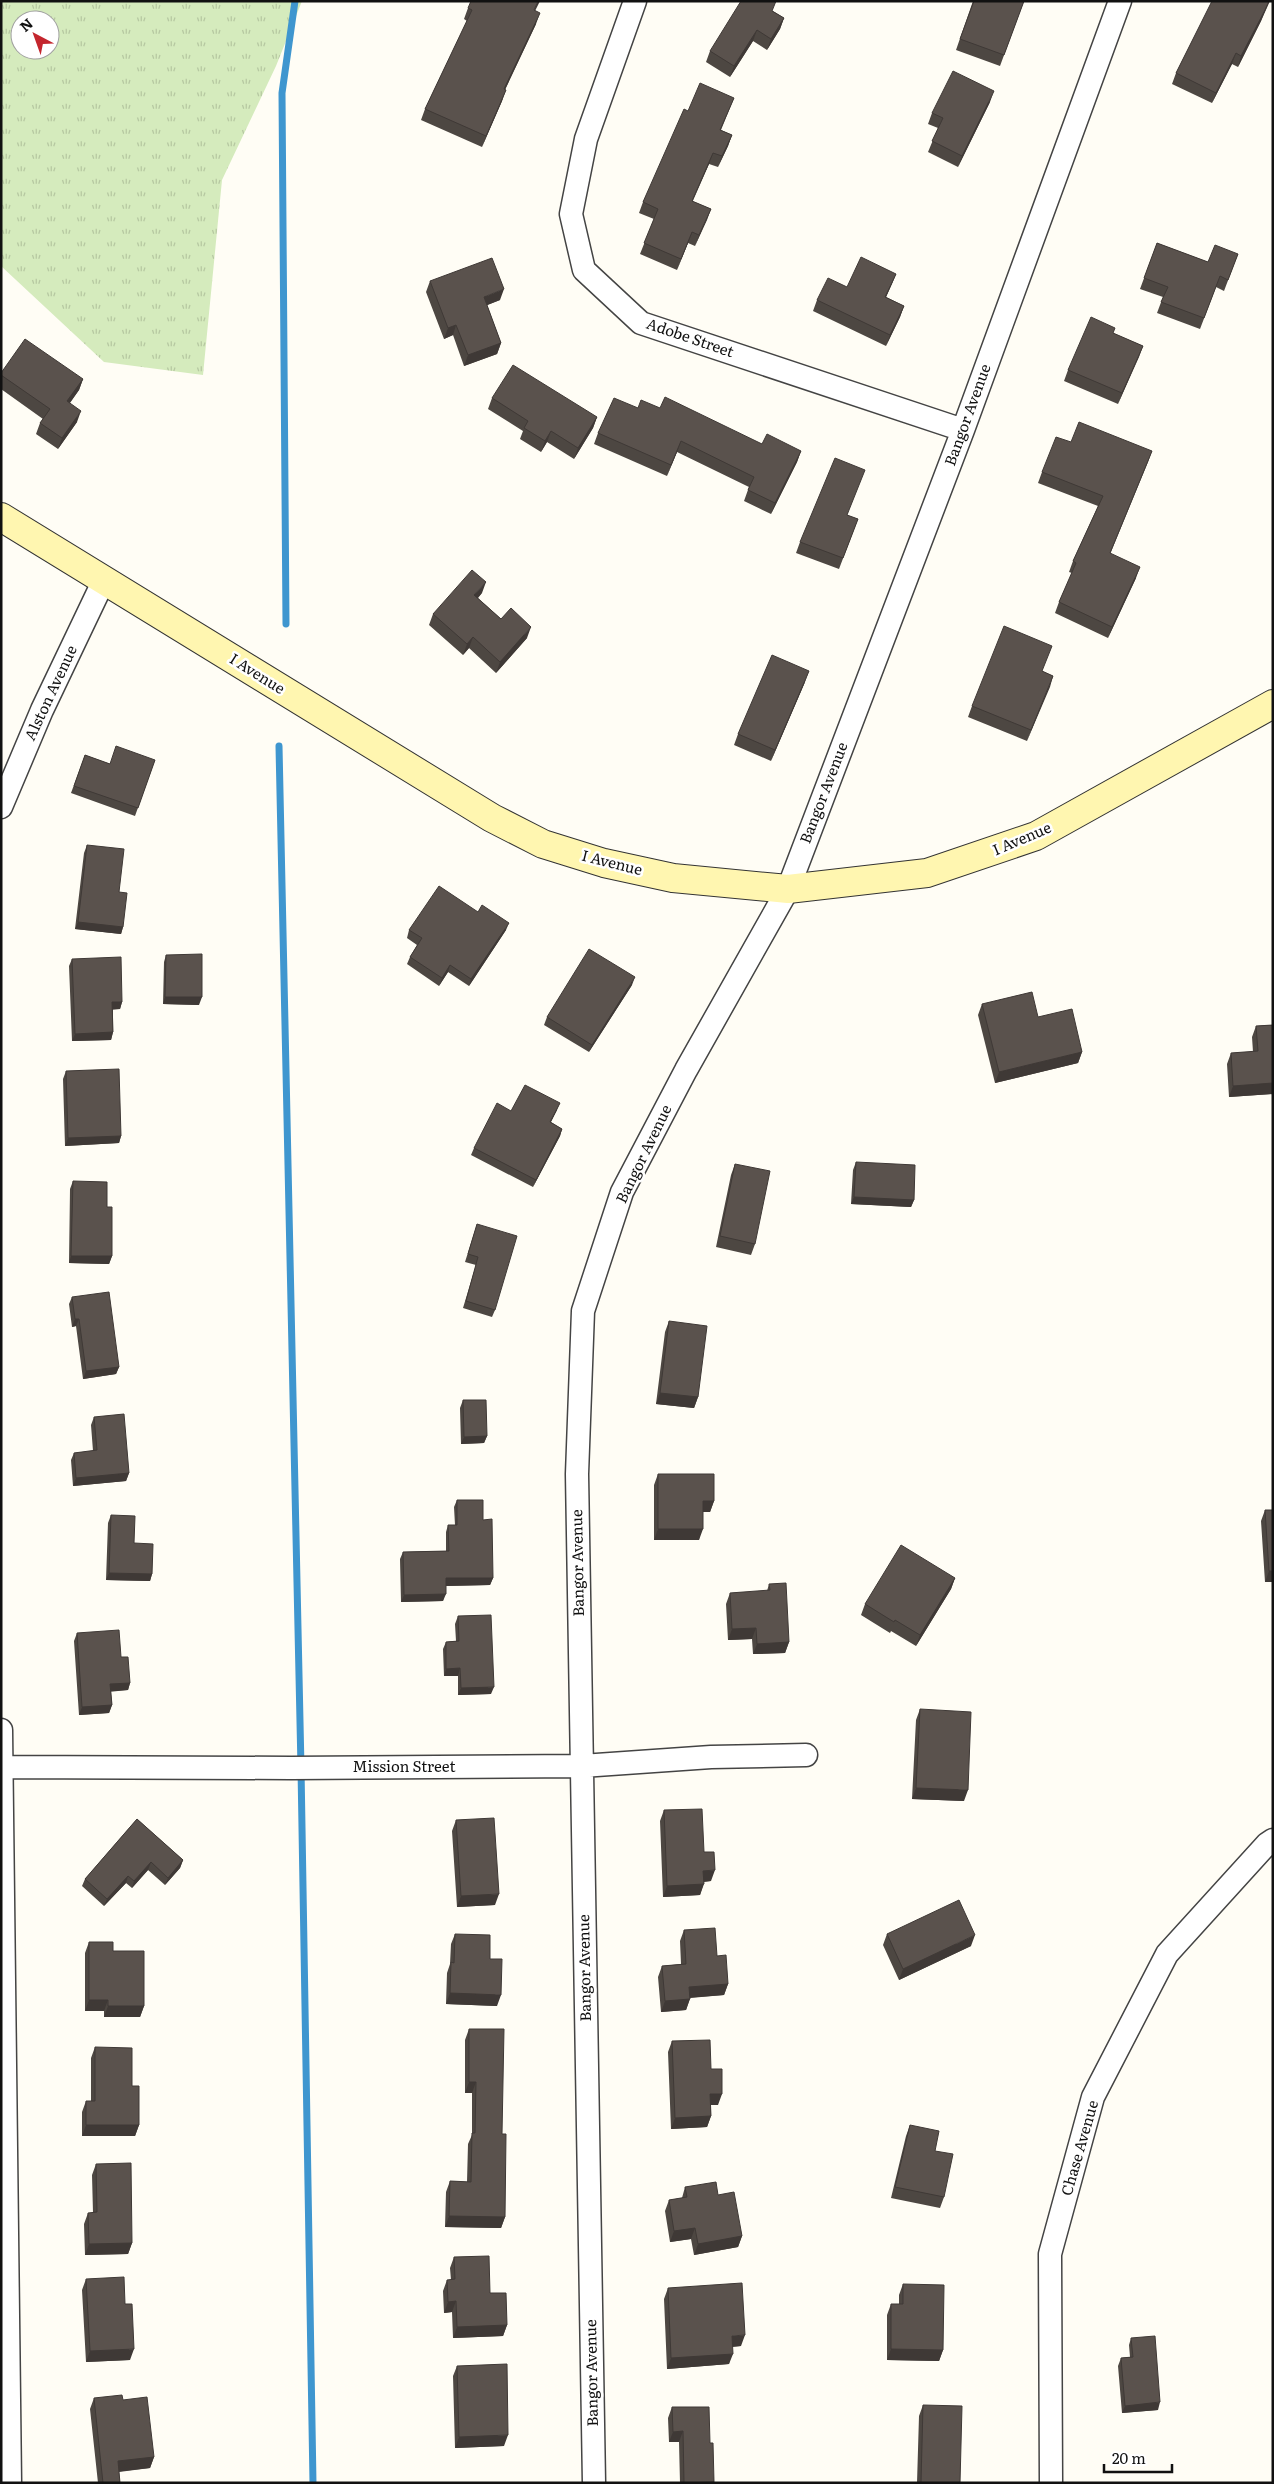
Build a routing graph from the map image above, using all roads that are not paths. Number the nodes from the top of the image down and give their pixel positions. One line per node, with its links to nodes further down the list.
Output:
1 (635, 1): 3 (street, Adobe Street)
2 (1120, 1): 3 (street, Bangor Avenue)
3 (963, 430): 8 (street, Bangor Avenue)
4 (1, 517): 5 (main road, I Avenue)
5 (104, 580): 7 (street, Alston Avenue); 8 (main road, I Avenue)
6 (1273, 704): 8 (main road, I Avenue)
7 (1, 807)
8 (788, 889): 11 (street, Bangor Avenue)
9 (1, 1730): 12 (street)
10 (806, 1755): 11 (street, Mission Street)
11 (582, 1766): 12 (street, Mission Street); 15 (street, Bangor Avenue)
12 (2, 1767): 14 (street)
13 (1273, 1840): 16 (street, Chase Avenue)
14 (10, 2483)
15 (594, 2483)
16 (1051, 2483)

